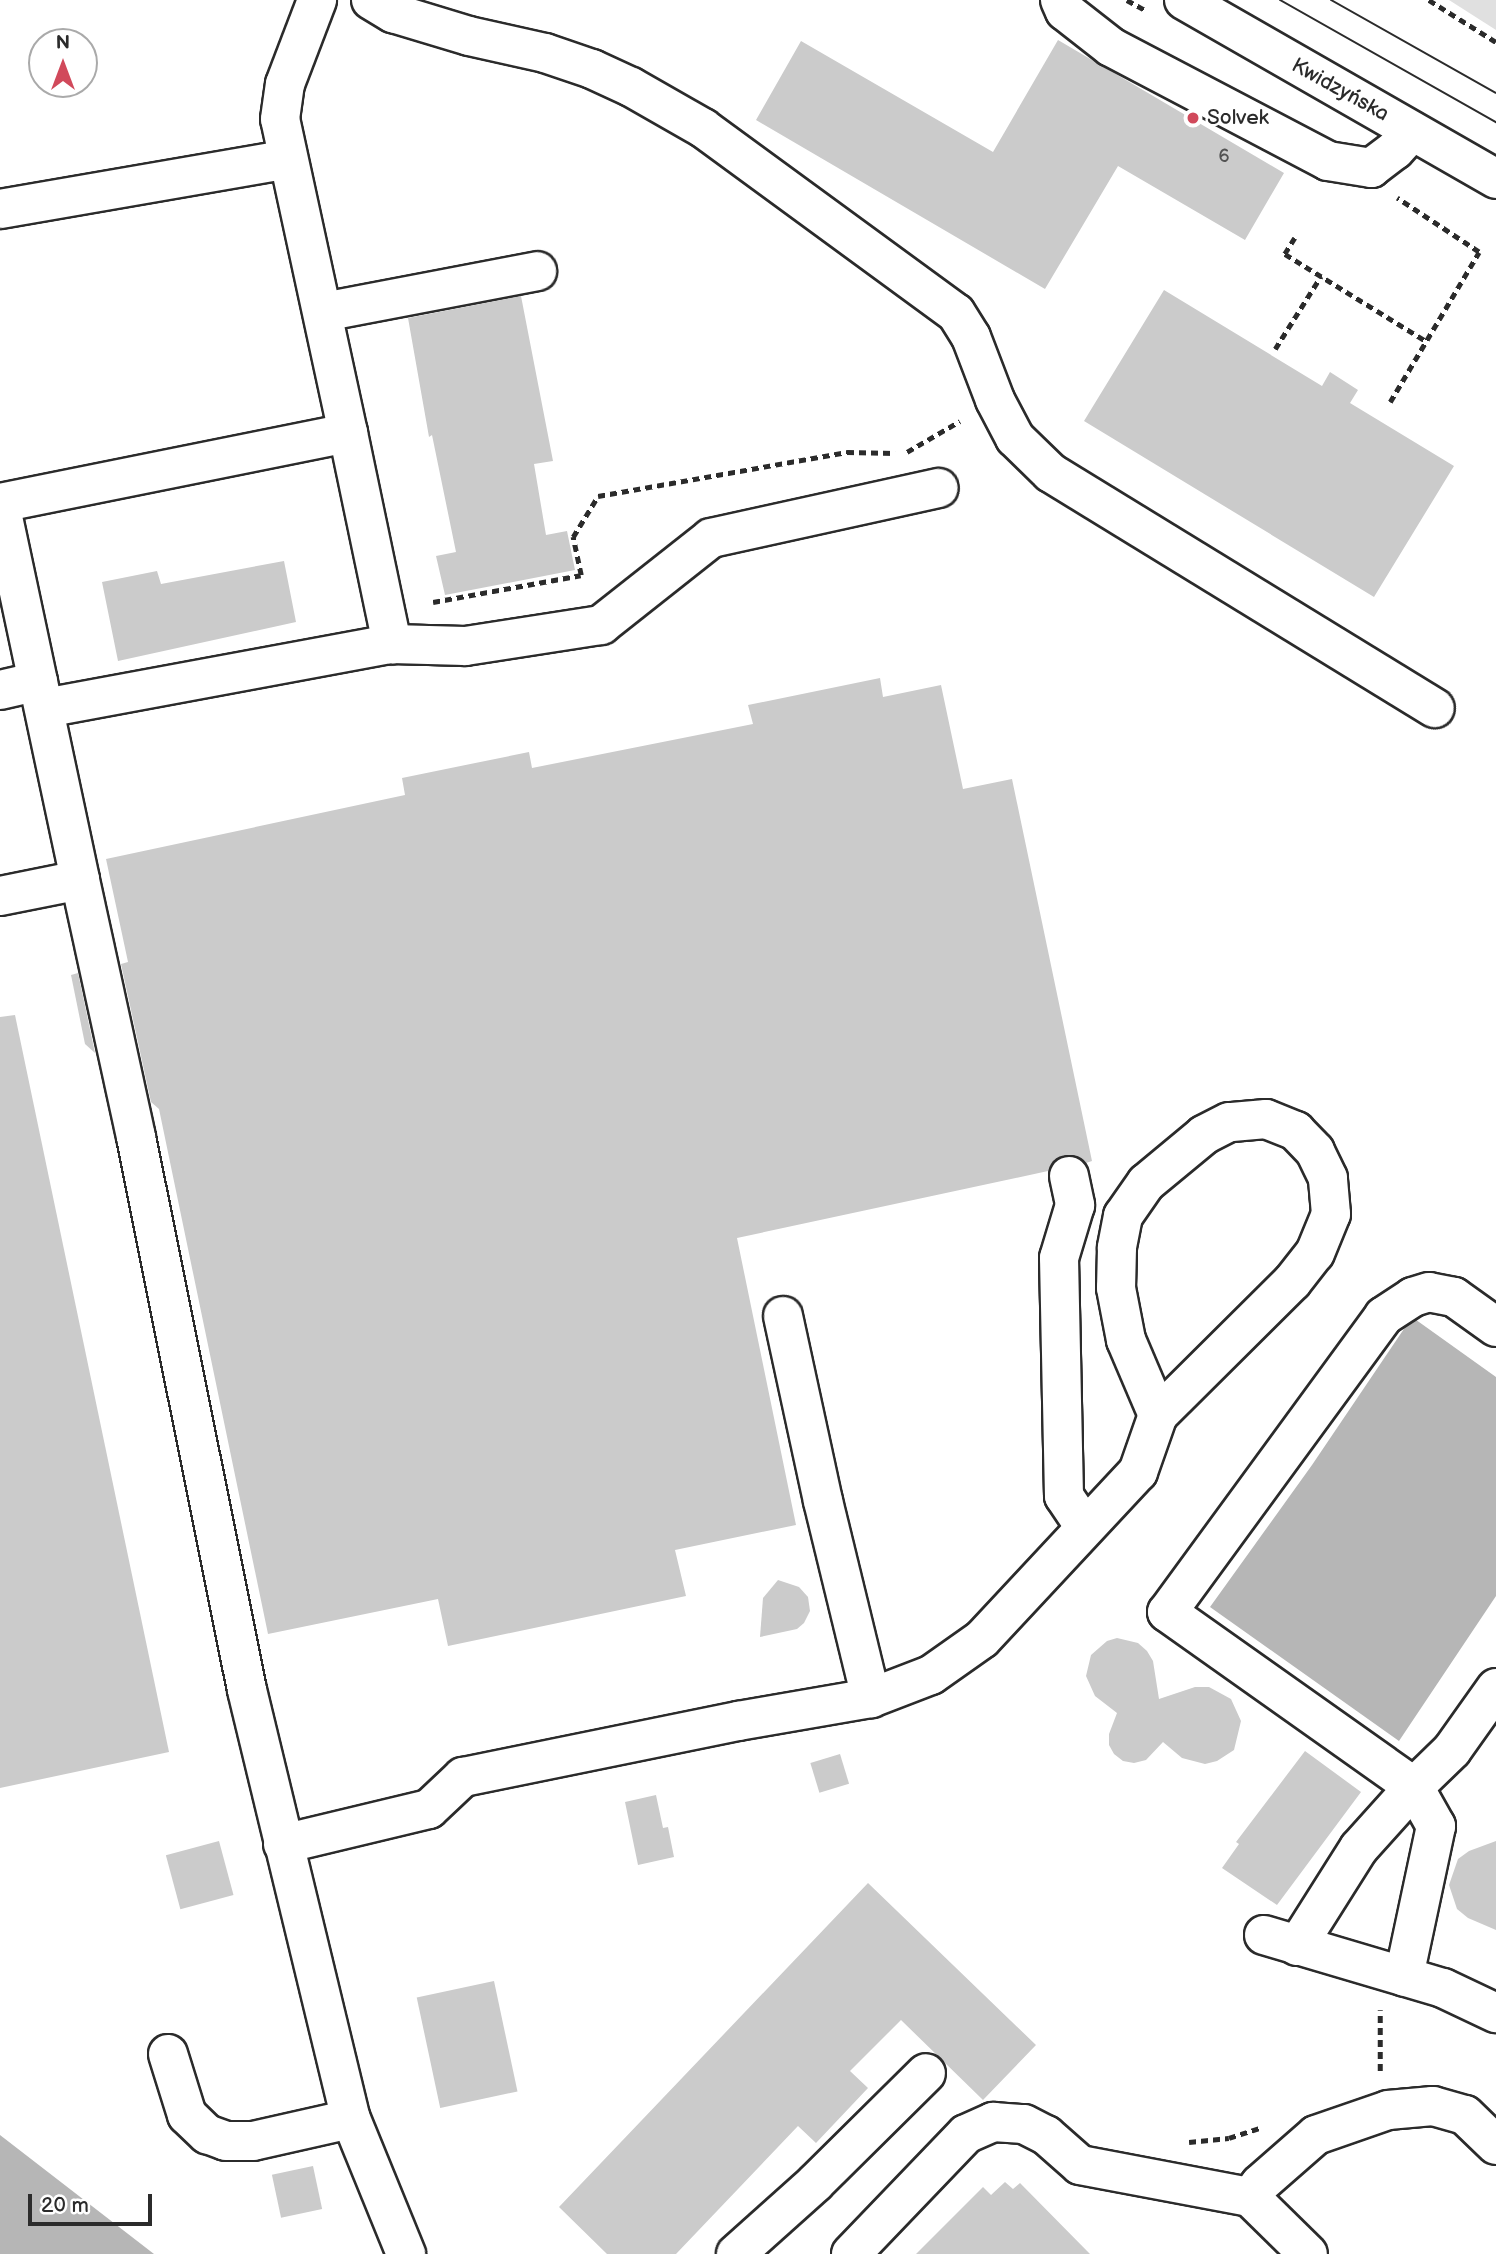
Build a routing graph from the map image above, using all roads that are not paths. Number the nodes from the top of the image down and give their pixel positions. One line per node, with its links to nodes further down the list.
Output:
1 (317, 0): 6 (street)
2 (371, 0): 17 (street)
3 (1060, 0): 5 (street)
4 (1184, 0): 5 (street, Kwidzyńska)
5 (1412, 131): 7 (street, Kwidzyńska)
6 (288, 159): 8 (street); 10 (street)
7 (1496, 179)
8 (0, 209)
9 (537, 271): 10 (street)
10 (323, 312): 11 (street)
11 (348, 433): 13 (street); 14 (street)
12 (939, 488): 14 (street)
13 (0, 503): 16 (street)
14 (392, 644): 16 (street)
15 (0, 690): 16 (street)
16 (42, 694): 18 (street)
17 (1435, 708)
18 (80, 880): 19 (street); 28 (street)
19 (0, 896)
20 (1069, 1177): 24 (street)
21 (783, 1317): 26 (street)
22 (1496, 1327): 27 (street)
23 (1158, 1415): 23 (street); 24 (street)
24 (1084, 1527): 26 (street)
25 (1496, 1688): 27 (street)
26 (871, 1698): 28 (street)
27 (1414, 1787): 29 (street); 29 (street)
28 (283, 1844): 33 (street)
29 (1404, 1977): 30 (street)
30 (1496, 2013)
31 (167, 2054): 33 (street)
32 (926, 2073): 37 (street)
33 (351, 2119): 36 (street)
34 (1496, 2145): 35 (street)
35 (1250, 2197): 38 (street); 39 (street)
36 (406, 2254)
37 (736, 2254)
38 (851, 2254)
39 (1308, 2254)

